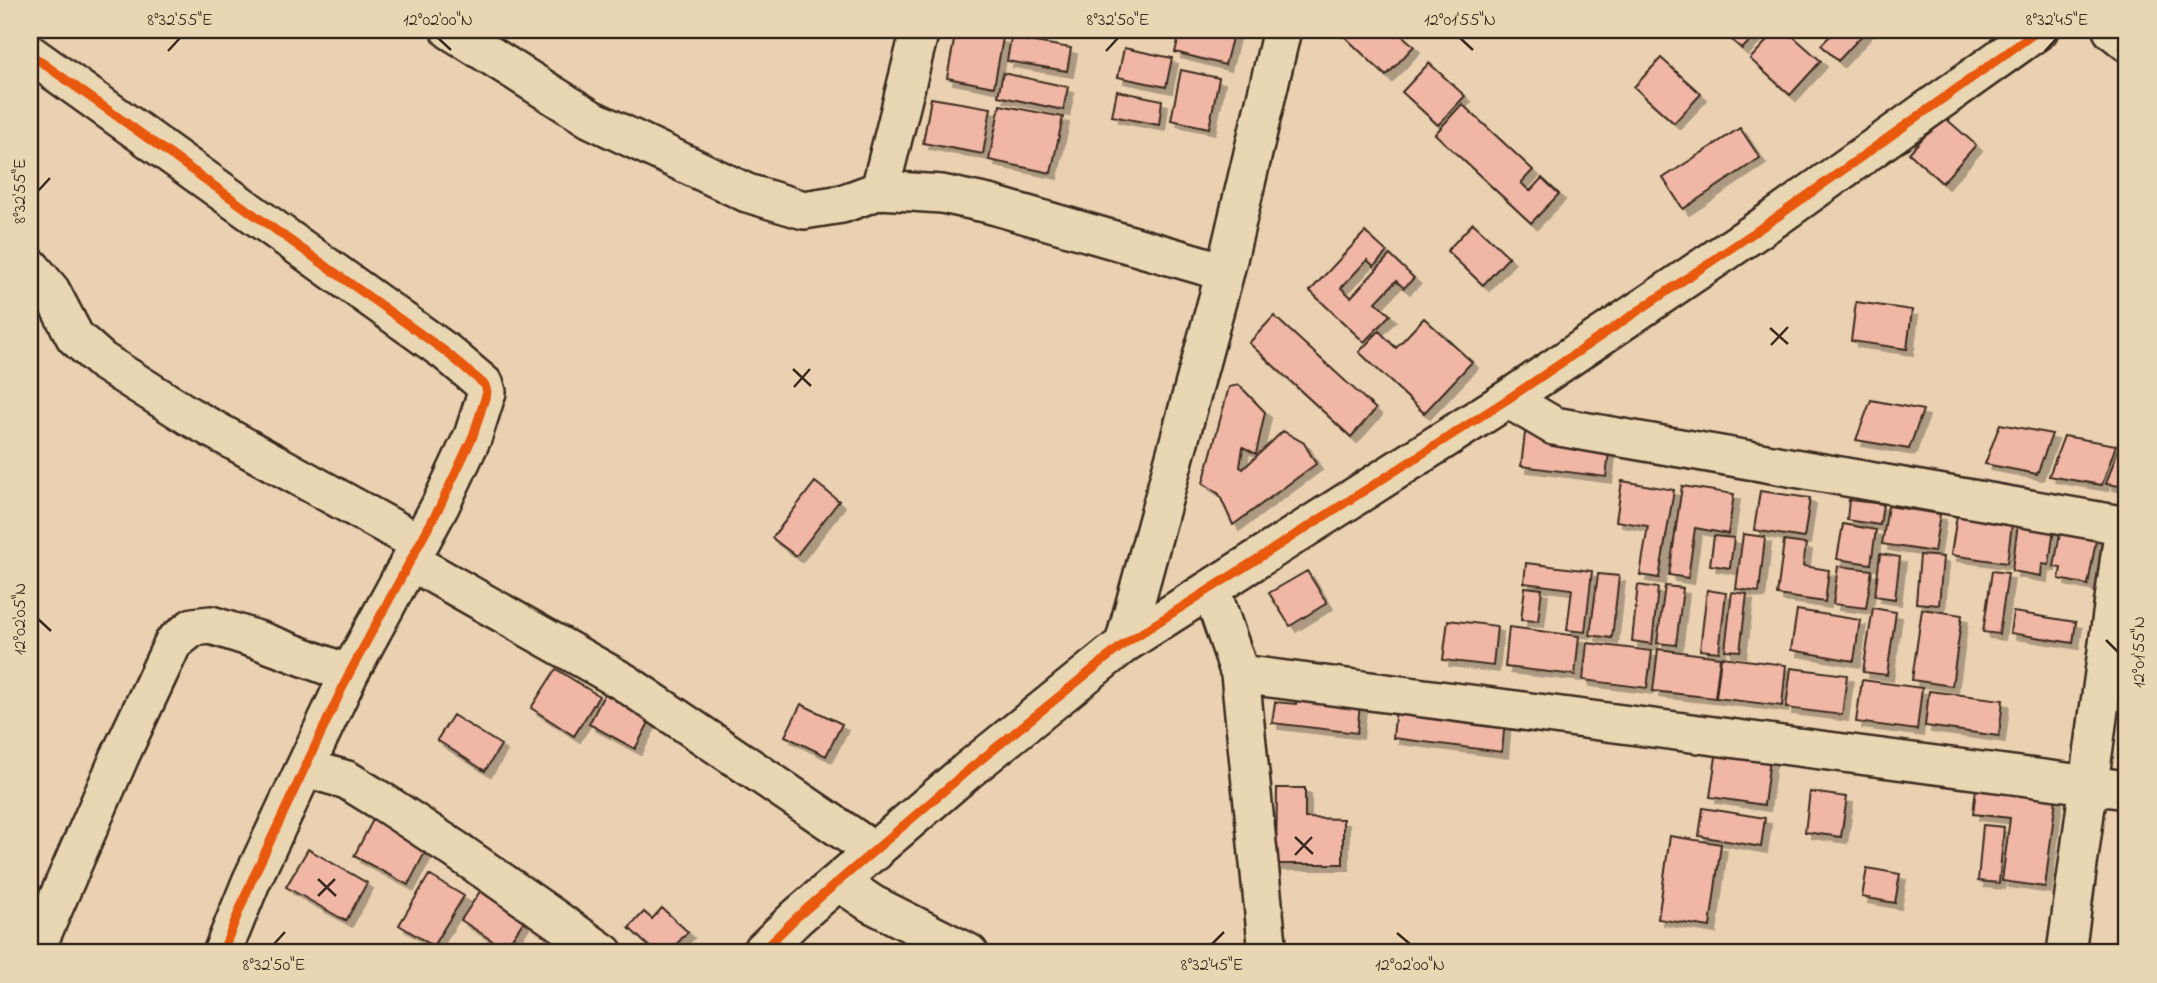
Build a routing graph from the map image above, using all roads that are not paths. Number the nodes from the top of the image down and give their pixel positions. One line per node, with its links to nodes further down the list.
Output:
1 (450, 30): 8 (street)
2 (920, 30): 8 (street)
3 (1282, 30): 10 (street)
4 (2039, 30): 11 (street)
5 (2112, 30): 6 (street)
6 (2127, 42)
7 (30, 54): 13 (street)
8 (880, 190): 10 (street)
9 (30, 266): 13 (street)
10 (1225, 272): 15 (street)
11 (1508, 399): 12 (street); 14 (street)
12 (2126, 526): 19 (street)
13 (414, 552): 16 (street); 21 (street)
14 (1211, 589): 15 (street); 17 (street)
15 (1124, 644): 21 (street)
16 (349, 674): 18 (street); 23 (street)
17 (1240, 674): 19 (street); 28 (street)
18 (305, 768): 24 (street); 25 (street)
19 (2089, 785): 20 (street); 29 (street)
20 (2127, 790)
21 (875, 852): 22 (street)
22 (839, 883): 26 (street); 27 (street)
23 (34, 953)
24 (222, 953)
25 (604, 953)
26 (760, 953)
27 (970, 953)
28 (1268, 953)
29 (2066, 953)

